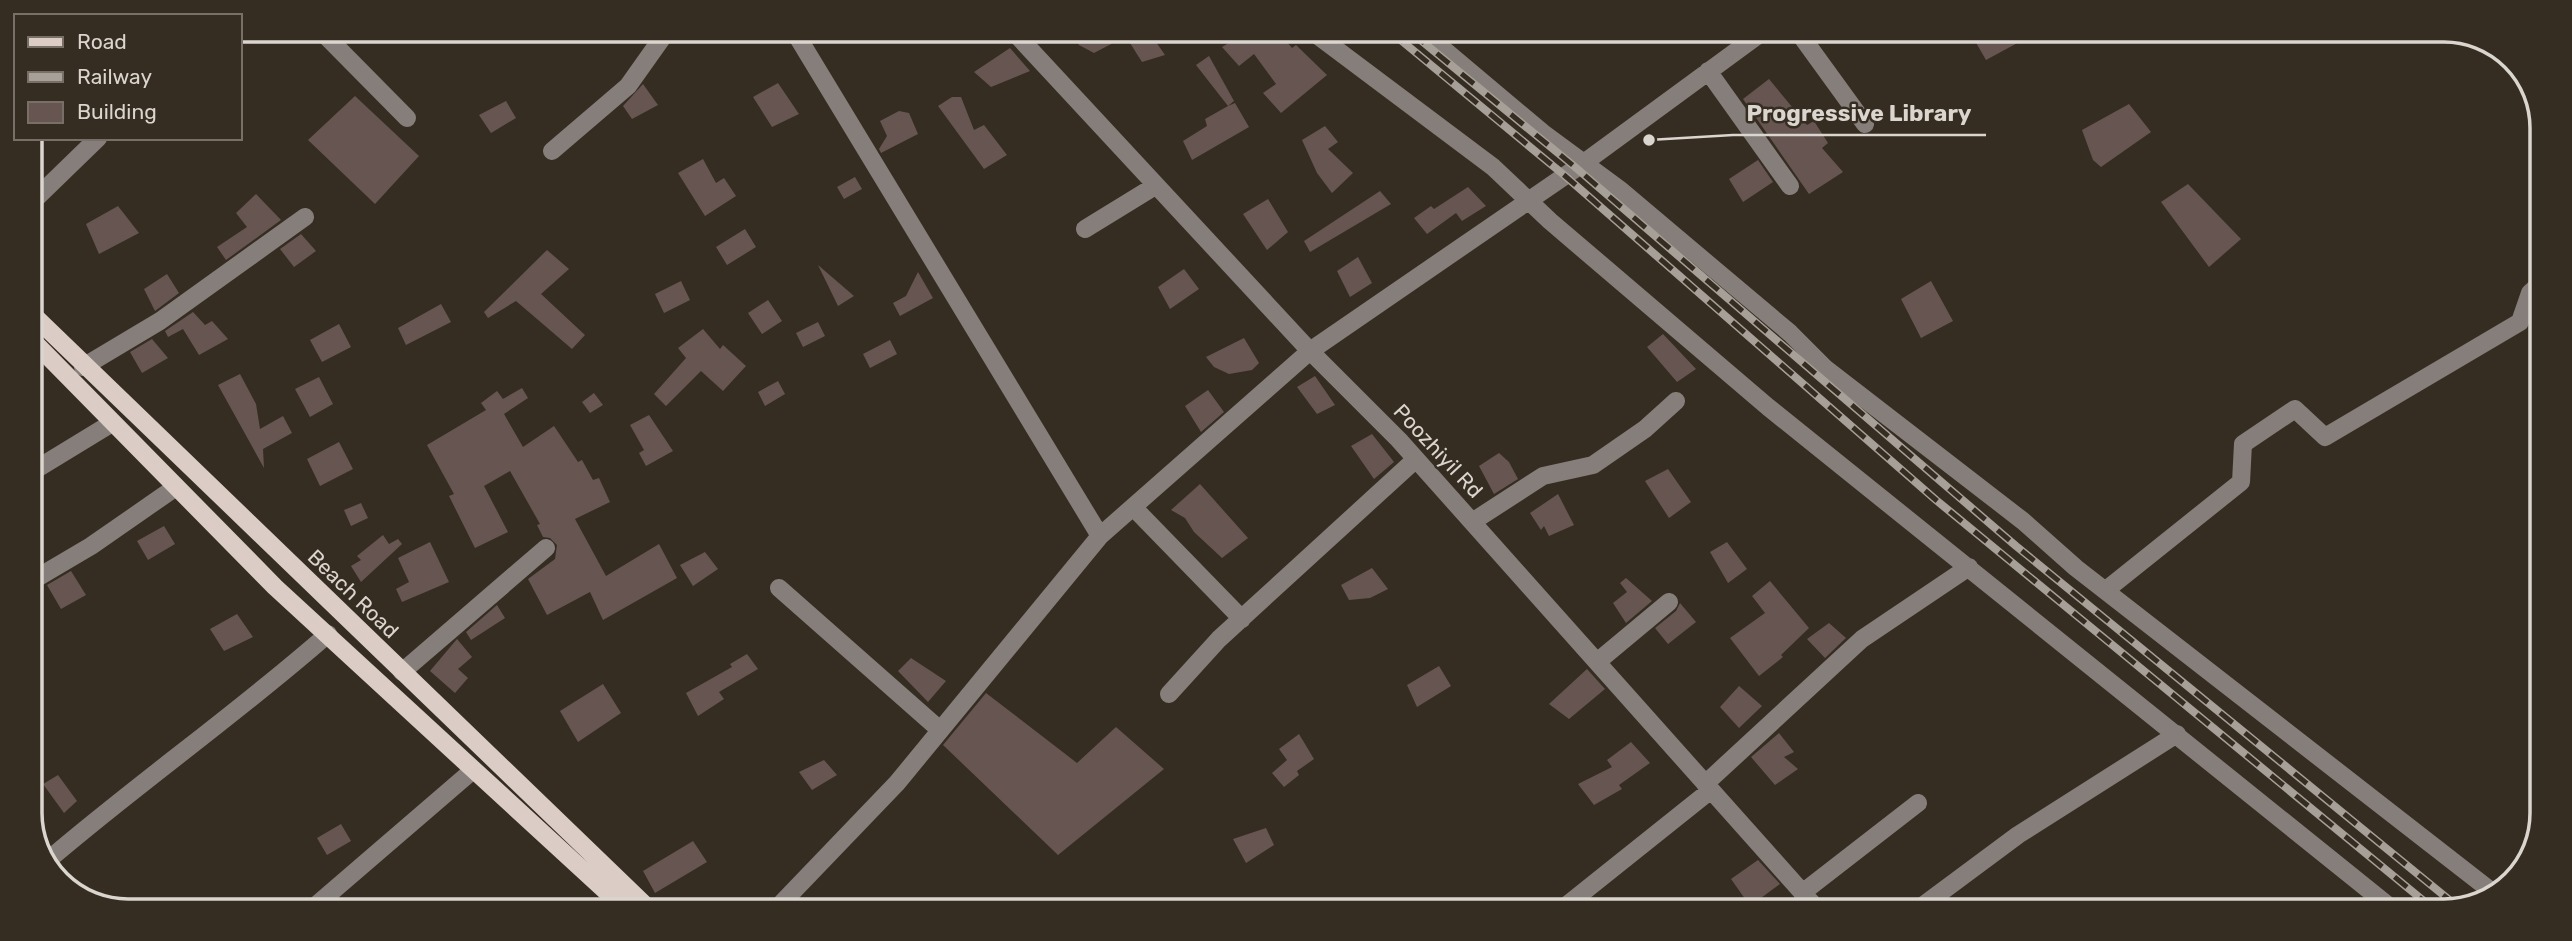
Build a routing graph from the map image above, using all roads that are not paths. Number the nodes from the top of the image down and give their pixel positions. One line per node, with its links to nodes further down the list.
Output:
1 (332, 42): 10 (street)
2 (659, 42): 13 (street)
3 (801, 42): 33 (street)
4 (1023, 42): 15 (street, Poozhiyil Rd)
5 (1326, 42): 18 (street)
6 (1435, 42): 14 (street)
7 (1748, 42): 9 (street)
8 (1806, 42): 11 (street)
9 (1708, 71): 14 (street); 16 (street)
10 (407, 118)
11 (1865, 124)
12 (96, 140): 17 (street)
13 (552, 151)
14 (1585, 162): 18 (street); 38 (street)
15 (1155, 186): 20 (street); 24 (street, Poozhiyil Rd)
16 (1790, 186)
17 (42, 192)
18 (1530, 199): 24 (street); 35 (street)
19 (305, 218): 25 (street)
20 (1086, 229)
21 (2530, 293): 38 (street)
22 (42, 324): 25 (main road, Beach Road)
23 (42, 350): 27 (main road)
24 (1310, 351): 28 (street, Poozhiyil Rd); 31 (street)
25 (83, 367): 43 (main road, Beach Road)
26 (1676, 401): 32 (street)
27 (112, 423): 29 (street); 30 (main road)
28 (1416, 459): 32 (street, Poozhiyil Rd); 40 (street)
29 (42, 466)
30 (176, 487): 36 (street); 41 (main road)
31 (1133, 507): 33 (street); 40 (street)
32 (1472, 522): 42 (street, Poozhiyil Rd)
33 (1100, 536): 45 (street)
34 (546, 548): 43 (street)
35 (1969, 567): 46 (street); 48 (street)
36 (42, 575)
37 (779, 589): 45 (street)
38 (2106, 590): 51 (street)
39 (1669, 602): 42 (street)
40 (1242, 619): 44 (street)
41 (328, 634): 47 (main road); 50 (street)
42 (1597, 662): 48 (street, Poozhiyil Rd)
43 (402, 672): 55 (main road, Beach Road)
44 (1169, 694)
45 (940, 730): 56 (street)
46 (2177, 734): 59 (street); 60 (street)
47 (472, 771): 53 (street); 54 (main road)
48 (1708, 787): 52 (street, Poozhiyil Rd); 57 (street)
49 (1918, 803): 52 (street)
50 (54, 855)
51 (2487, 888)
52 (1802, 893): 58 (street, Poozhiyil Rd)
53 (323, 899)
54 (614, 899)
55 (639, 899)
56 (786, 899)
57 (1574, 899)
58 (1808, 899)
59 (1932, 899)
60 (2380, 899)

